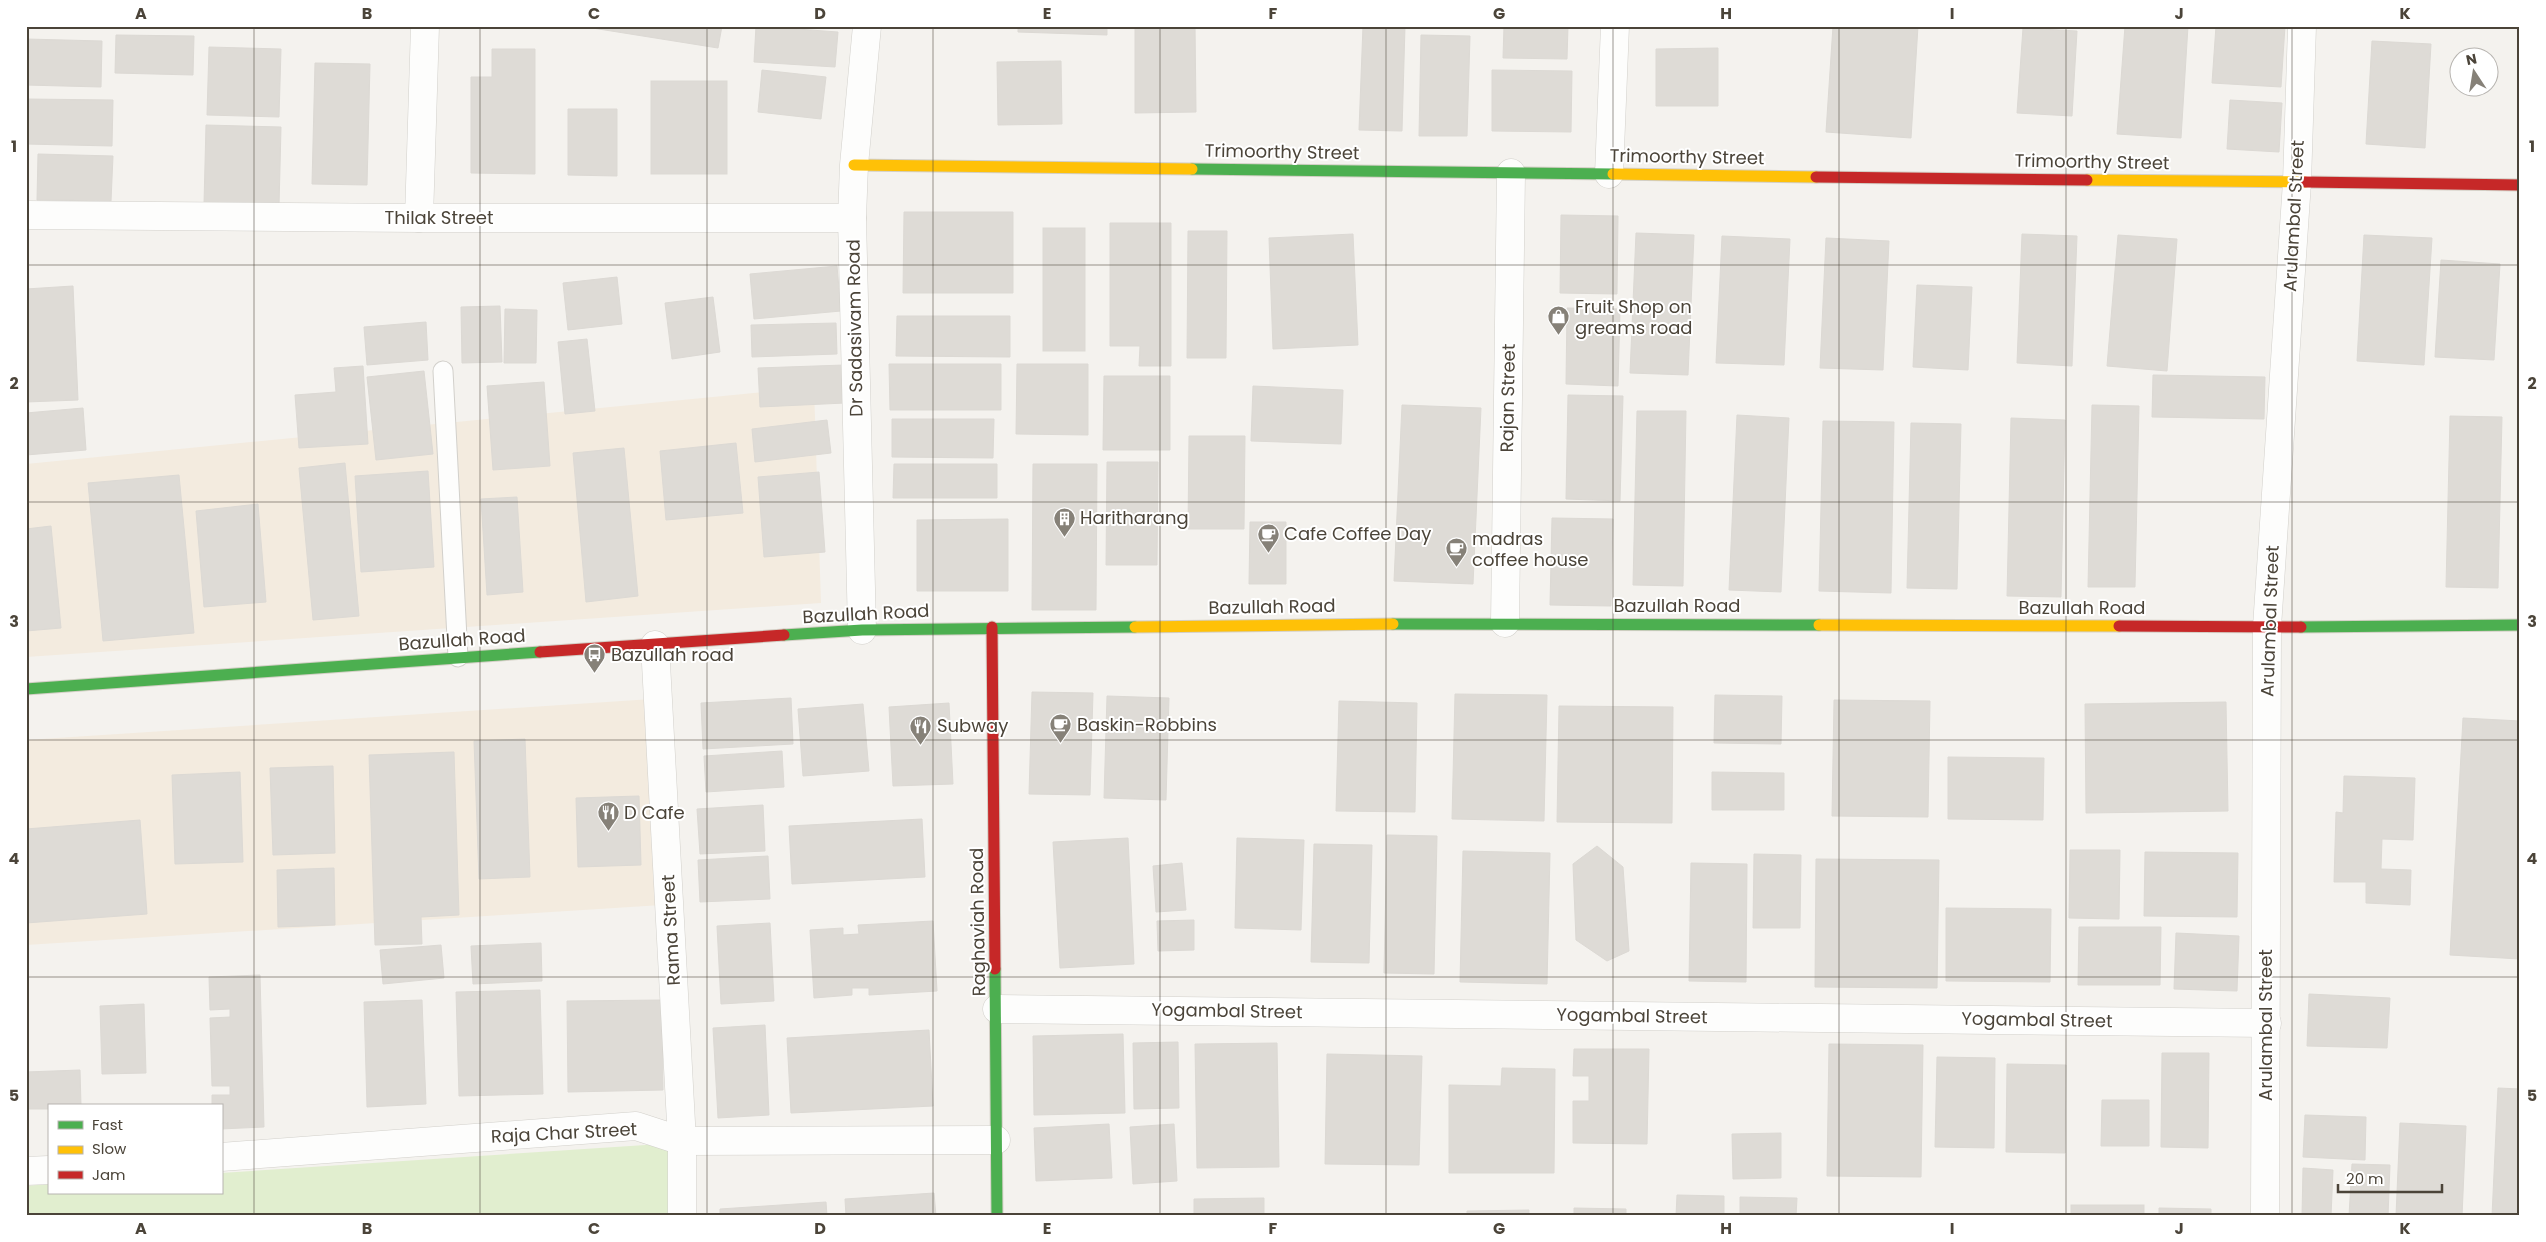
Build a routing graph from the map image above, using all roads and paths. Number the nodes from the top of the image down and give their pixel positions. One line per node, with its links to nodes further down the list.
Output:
1 (425, 26): 11 (street)
2 (867, 26): 5 (street, Dr Sadasivam Road)
3 (1615, 26): 7 (street)
4 (2302, 26): 8 (street, Arulambal Street)
5 (854, 165): 6 (main road, Trimoorthy Street); 12 (street, Dr Sadasivam Road)
6 (1511, 173): 7 (main road, Trimoorthy Street); 14 (street, Rajan Street)
7 (1609, 174): 8 (main road, Trimoorthy Street)
8 (2297, 182): 9 (main road, Trimoorthy Street); 17 (street, Arulambal Street)
9 (2520, 185)
10 (26, 215): 11 (street, Thilak Street)
11 (419, 218): 12 (street, Thilak Street)
12 (852, 218): 18 (street, Dr Sadasivam Road)
13 (443, 370): 20 (lane)
14 (1505, 623): 16 (main road, Bazullah Road); 17 (main road, Bazullah Road)
15 (2520, 625): 17 (main road, Bazullah Road)
16 (992, 627): 18 (main road, Bazullah Road); 22 (main road, Raghaviah Road)
17 (2267, 627): 23 (street, Arulambal Street)
18 (862, 630): 19 (main road, Bazullah Road)
19 (655, 645): 20 (main road, Bazullah Road); 25 (street, Rama Street)
20 (458, 657): 21 (main road, Bazullah Road)
21 (26, 689)
22 (997, 1009): 23 (street, Yogambal Street); 24 (main road, Raghaviah Road)
23 (2267, 1023): 31 (street, Arulambal Street)
24 (996, 1140): 25 (street, Raja Char Street); 30 (main road, Raghaviah Road)
25 (682, 1141): 26 (street, Raja Char Street); 29 (street, Rama Street)
26 (222, 1157)
27 (48, 1170): 28 (street)
28 (26, 1171)
29 (682, 1216)
30 (997, 1216)
31 (2265, 1216)

